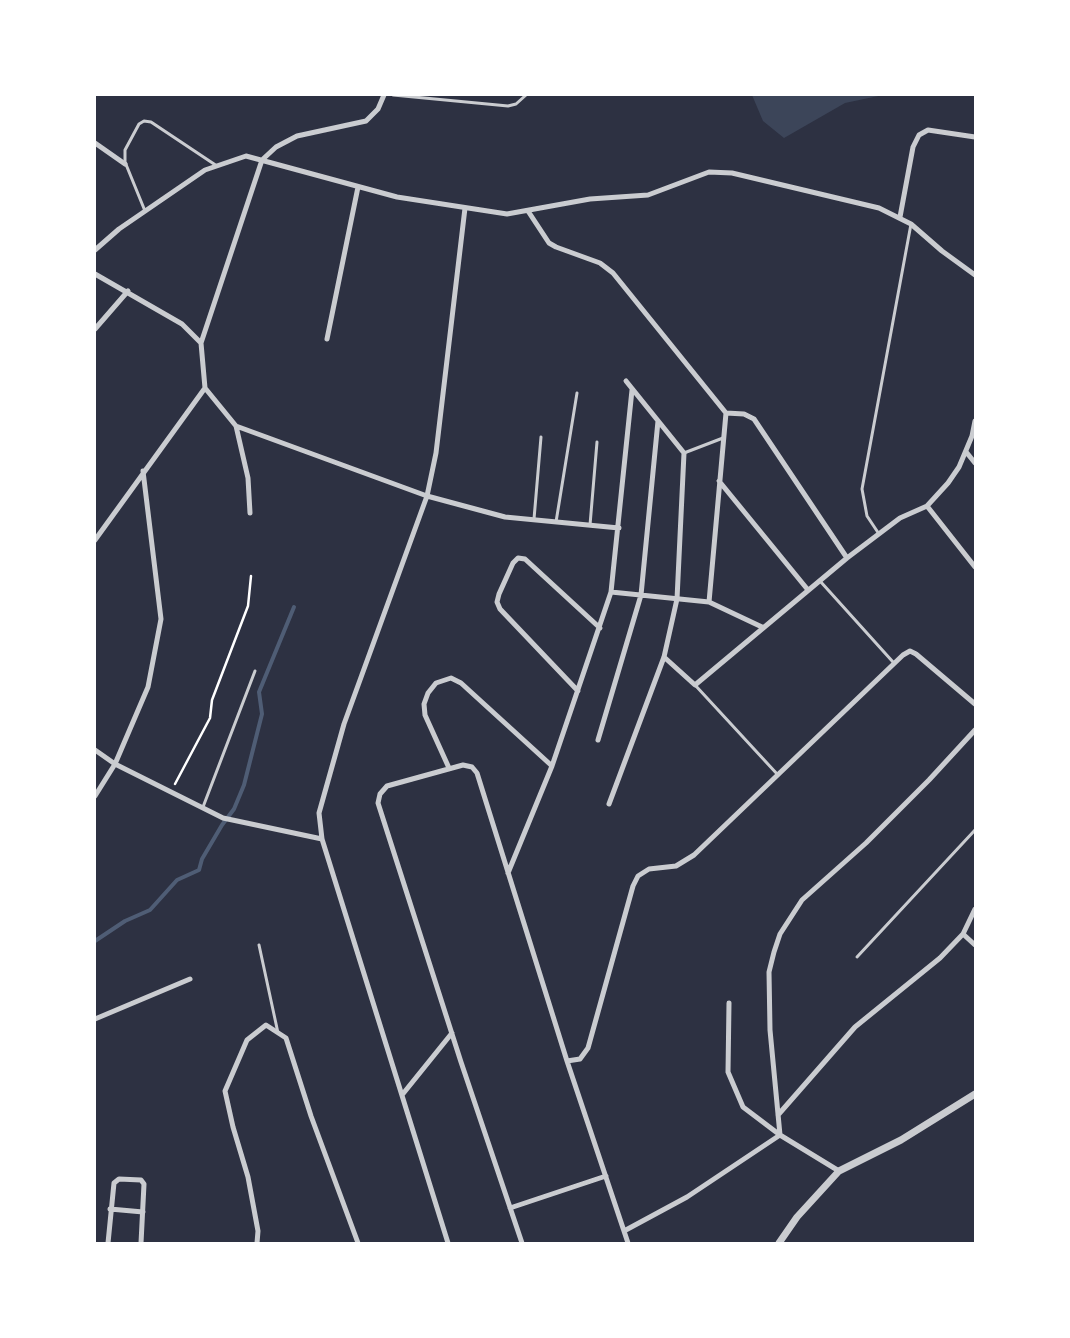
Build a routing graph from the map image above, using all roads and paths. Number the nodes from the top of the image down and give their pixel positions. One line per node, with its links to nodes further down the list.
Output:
1 (384, 95): 6 (street)
2 (393, 95): 3 (lane)
3 (526, 95)
4 (975, 137): 13 (street)
5 (95, 143): 7 (street)
6 (262, 160): 8 (street); 9 (street); 21 (street)
7 (125, 164): 8 (lane); 11 (lane)
8 (217, 166): 11 (street)
9 (358, 187): 10 (street); 20 (street)
10 (465, 208): 12 (street); 38 (street)
11 (145, 211): 15 (street)
12 (528, 211): 13 (street); 26 (street)
13 (900, 217): 14 (street)
14 (911, 224): 17 (street); 45 (lane)
15 (95, 250)
16 (95, 274): 18 (street)
17 (975, 275)
18 (128, 291): 19 (street); 21 (street)
19 (95, 328)
20 (327, 339)
21 (201, 343): 23 (street)
22 (626, 381): 24 (street)
23 (205, 388): 29 (street); 36 (street)
24 (632, 390): 27 (street); 44 (street)
25 (578, 393): 42 (lane)
26 (726, 413): 31 (street); 47 (street)
27 (658, 421): 33 (street); 53 (street)
28 (975, 421): 34 (street)
29 (236, 426): 38 (street); 40 (street)
30 (541, 437): 41 (lane)
31 (723, 438): 33 (lane); 37 (street)
32 (597, 442): 43 (lane)
33 (684, 453): 54 (street)
34 (966, 453): 35 (street); 39 (street)
35 (975, 463)
36 (143, 471): 46 (street); 67 (street)
37 (719, 481): 51 (street); 55 (street)
38 (427, 496): 41 (street); 76 (street)
39 (927, 506): 45 (street); 48 (street)
40 (250, 513)
41 (534, 519): 42 (street)
42 (556, 522): 43 (street)
43 (590, 525): 44 (street)
44 (619, 528): 52 (street)
45 (879, 534): 47 (street)
46 (95, 540)
47 (847, 558): 50 (street)
48 (975, 567)
49 (251, 576): 71 (path)
50 (820, 581): 51 (street); 59 (lane)
51 (808, 590): 56 (street)
52 (611, 592): 53 (street); 57 (street)
53 (641, 595): 54 (street); 65 (street)
54 (677, 599): 55 (street); 58 (street)
55 (709, 602): 56 (street)
56 (762, 627): 61 (street)
57 (600, 628): 62 (street); 62 (street)
58 (664, 657): 61 (street); 73 (street)
59 (892, 662): 63 (street); 70 (street)
60 (255, 671): 74 (lane)
61 (695, 685): 70 (lane)
62 (578, 691): 68 (street)
63 (975, 704)
64 (975, 730): 91 (street)
65 (598, 740)
66 (95, 750): 67 (street)
67 (114, 764): 71 (street); 72 (street)
68 (552, 766): 69 (street); 77 (street)
69 (449, 768): 77 (street); 87 (street)
70 (778, 775): 88 (street)
71 (171, 792): 74 (street)
72 (95, 796)
73 (610, 804)
74 (203, 808): 76 (street)
75 (975, 830): 82 (lane)
76 (322, 839): 90 (street)
77 (508, 874): 88 (street)
78 (975, 909): 79 (street)
79 (963, 934): 80 (street); 91 (street)
80 (975, 944)
81 (259, 946): 86 (lane)
82 (857, 957)
83 (190, 979): 85 (street)
84 (729, 1003): 92 (street)
85 (95, 1019)
86 (278, 1033): 101 (street); 102 (street)
87 (452, 1033): 90 (street); 95 (street)
88 (567, 1062): 94 (street)
89 (975, 1094): 93 (street)
90 (402, 1095): 103 (street)
91 (778, 1115): 92 (street)
92 (780, 1134): 93 (street); 98 (street)
93 (839, 1171): 106 (street)
94 (606, 1176): 95 (street); 98 (street)
95 (510, 1208): 104 (street)
96 (110, 1209): 97 (street); 97 (street); 99 (street)
97 (143, 1212): 100 (street)
98 (624, 1231): 105 (street)
99 (108, 1243)
100 (141, 1243)
101 (256, 1243)
102 (358, 1243)
103 (448, 1243)
104 (522, 1243)
105 (628, 1243)
106 (779, 1243)

